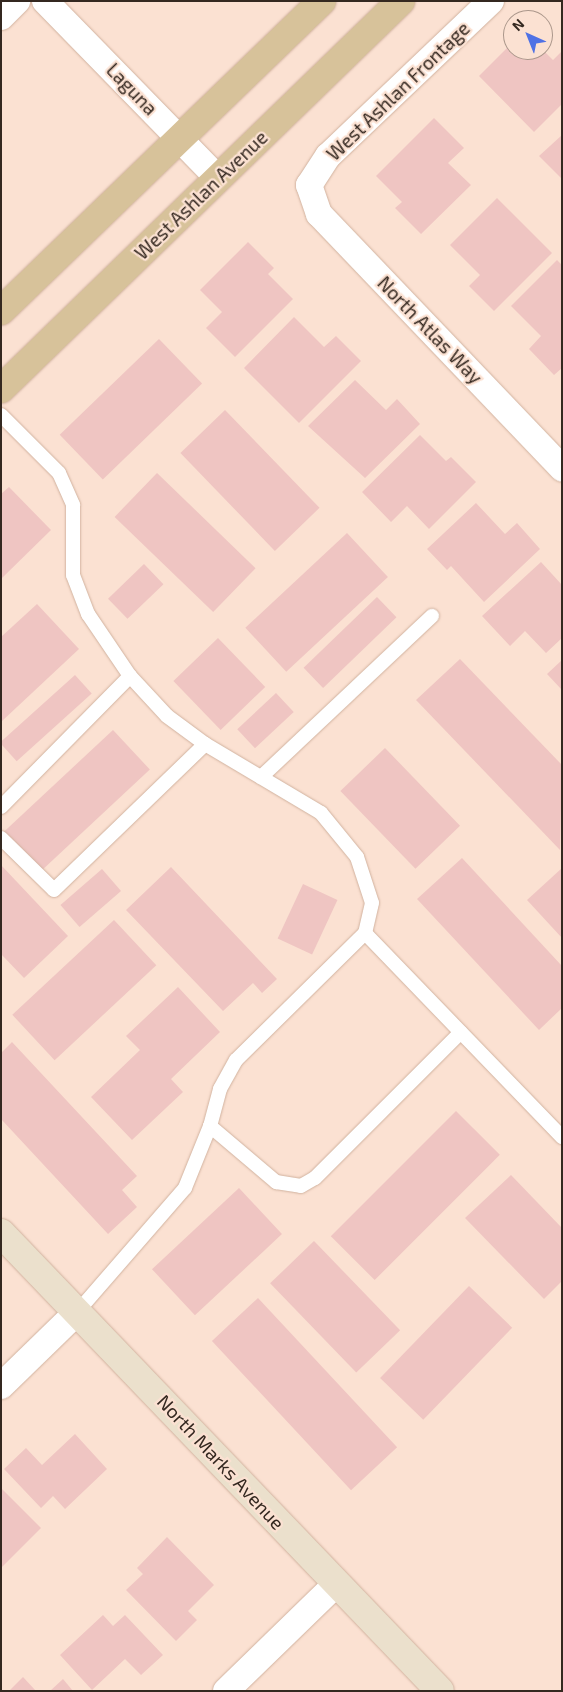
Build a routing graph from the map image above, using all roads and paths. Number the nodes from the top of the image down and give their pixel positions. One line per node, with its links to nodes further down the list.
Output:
1 (17, 1): 6 (street)
2 (45, 1): 7 (street, Laguna)
3 (322, 1): 7 (main road)
4 (401, 1): 8 (main road, West Ashlan Avenue)
5 (491, 1): 9 (street, West Ashlan Frontage)
6 (1, 17)
7 (179, 138): 8 (street, Laguna); 10 (main road)
8 (218, 178): 11 (main road, West Ashlan Avenue)
9 (310, 185): 13 (street, North Atlas Way)
10 (1, 311)
11 (1, 389)
12 (1, 415): 15 (lane)
13 (562, 468)
14 (432, 616): 17 (lane)
15 (130, 676): 16 (lane); 18 (lane)
16 (205, 744): 17 (lane); 19 (lane)
17 (261, 777): 20 (lane)
18 (1, 807)
19 (1, 838)
20 (365, 933): 21 (lane); 22 (lane)
21 (461, 1032): 22 (lane); 23 (lane)
22 (210, 1126): 25 (lane)
23 (562, 1136)
24 (1, 1233): 25 (main road, North Marks Avenue)
25 (78, 1311): 26 (street); 27 (main road, North Marks Avenue)
26 (1, 1386)
27 (336, 1584): 28 (street); 29 (main road, North Marks Avenue)
28 (226, 1691)
29 (440, 1691)

